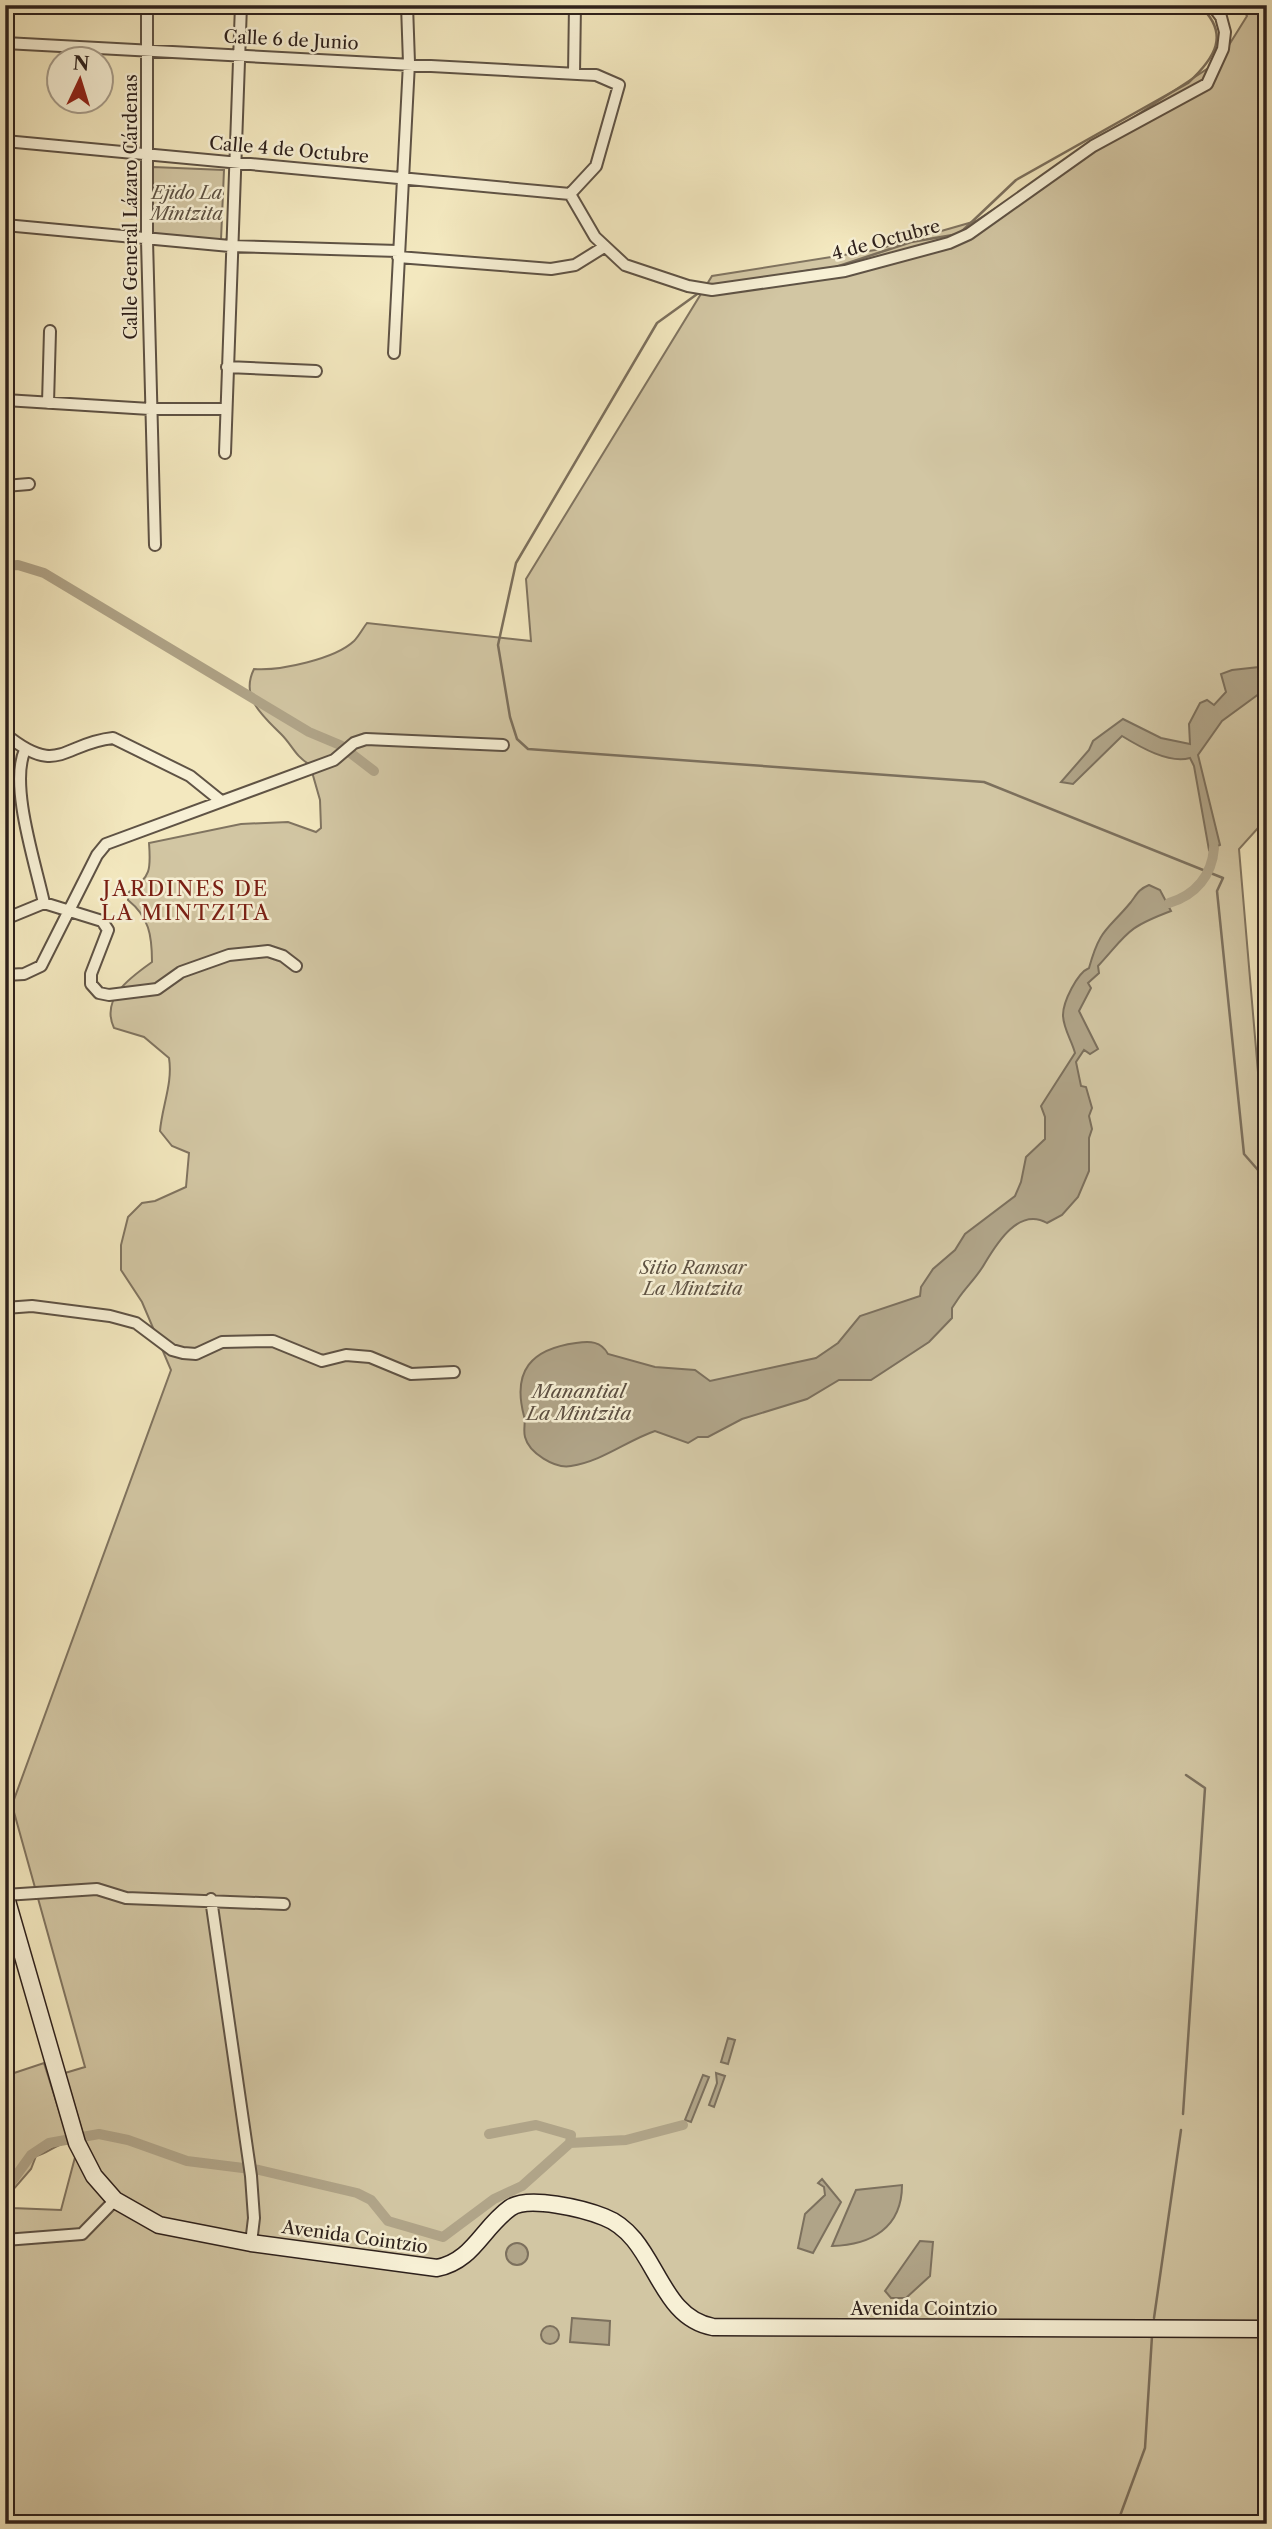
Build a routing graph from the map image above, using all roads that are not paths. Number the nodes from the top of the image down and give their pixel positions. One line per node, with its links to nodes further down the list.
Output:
1 (147, 5): 7 (street, Calle General Lázaro Cárdenas)
2 (241, 5): 8 (street)
3 (407, 5): 9 (street)
4 (575, 5): 10 (street)
5 (1212, 5): 19 (street, 4 de Octubre)
6 (5, 44): 7 (street, Calle 6 de Junio)
7 (147, 51): 8 (street, Calle 6 de Junio); 12 (street, Calle General Lázaro Cárdenas)
8 (238, 55): 9 (street, Calle 6 de Junio); 13 (street)
9 (409, 63): 10 (street, Calle 6 de Junio); 14 (street)
10 (574, 74): 15 (street, Calle 6 de Junio)
11 (5, 141): 12 (street, Calle 4 de Octubre)
12 (148, 154): 13 (street, Calle 4 de Octubre); 17 (street, Calle General Lázaro Cárdenas)
13 (233, 162): 14 (street, Calle 4 de Octubre); 18 (street)
14 (401, 178): 15 (street, Calle 4 de Octubre); 20 (street)
15 (570, 194): 19 (street, 4 de Octubre)
16 (5, 225): 17 (street)
17 (147, 240): 18 (street); 27 (street, Calle General Lázaro Cárdenas)
18 (230, 246): 20 (street); 23 (street)
19 (604, 247): 20 (street)
20 (398, 254): 22 (street)
21 (50, 331): 26 (street)
22 (394, 353)
23 (228, 367): 24 (street); 28 (street)
24 (316, 371)
25 (5, 400): 26 (street)
26 (48, 402): 27 (street)
27 (150, 409): 28 (street); 32 (street, Calle General Lázaro Cárdenas)
28 (226, 410): 29 (street)
29 (225, 453)
30 (29, 484): 31 (street)
31 (5, 486)
32 (155, 545)
33 (5, 734): 35 (street)
34 (503, 744): 36 (street)
35 (25, 750): 36 (street); 37 (street)
36 (221, 801): 38 (street)
37 (44, 903): 38 (street); 39 (street)
38 (70, 911): 40 (street); 41 (street)
39 (5, 919)
40 (296, 966)
41 (5, 975)
42 (5, 1308): 43 (street)
43 (454, 1372)
44 (5, 1894): 45 (street); 47 (main road, Avenida Cointzio)
45 (211, 1899): 46 (street); 49 (street)
46 (285, 1904)
47 (115, 2200): 48 (street); 49 (main road, Avenida Cointzio)
48 (5, 2240)
49 (251, 2243): 50 (main road, Avenida Cointzio)
50 (1267, 2329)

